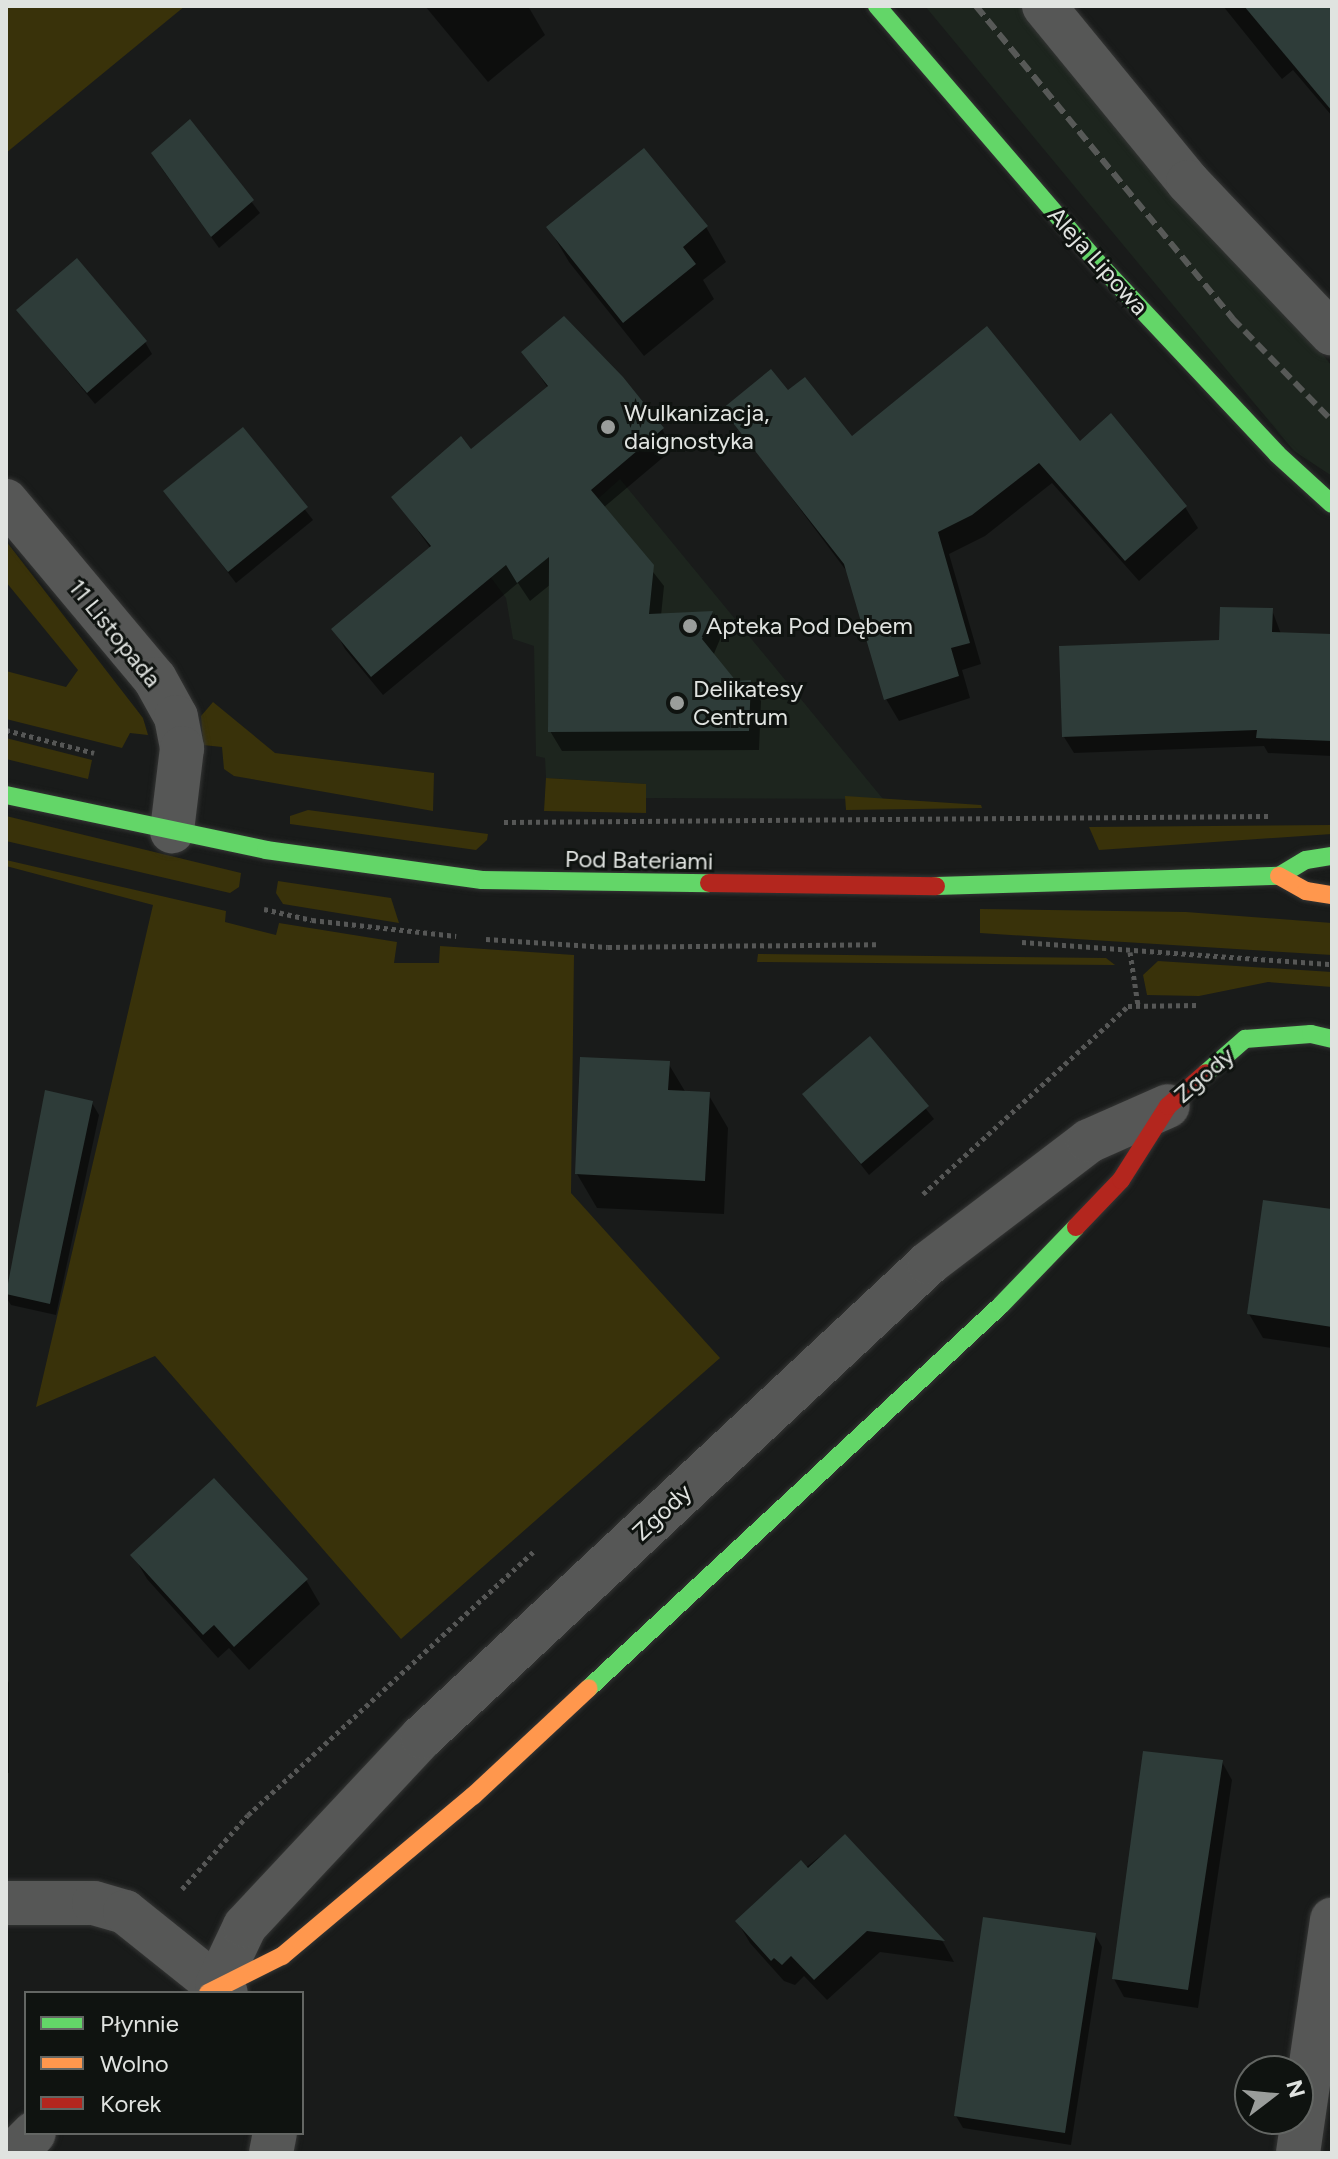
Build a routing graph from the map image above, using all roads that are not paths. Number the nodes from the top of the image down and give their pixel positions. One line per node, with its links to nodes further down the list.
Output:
1 (877, 6): 5 (street, Aleja Lipowa)
2 (1044, 6): 3 (street)
3 (1332, 334)
4 (6, 501): 7 (street, 11 Listopada)
5 (1332, 504)
6 (6, 795): 7 (street, Pod Bateriami)
7 (172, 831): 9 (street, Pod Bateriami)
8 (1332, 856): 9 (street, Pod Bateriami)
9 (1279, 876): 10 (street, Pod Bateriami)
10 (1332, 895)
11 (1332, 1039): 12 (street, Zgody)
12 (1168, 1106): 15 (street, Zgody); 15 (street, Zgody)
13 (6, 1903): 15 (street)
14 (1332, 1919): 18 (street)
15 (217, 1990)
16 (32, 2135): 17 (street)
17 (14, 2153)
18 (1298, 2153)

